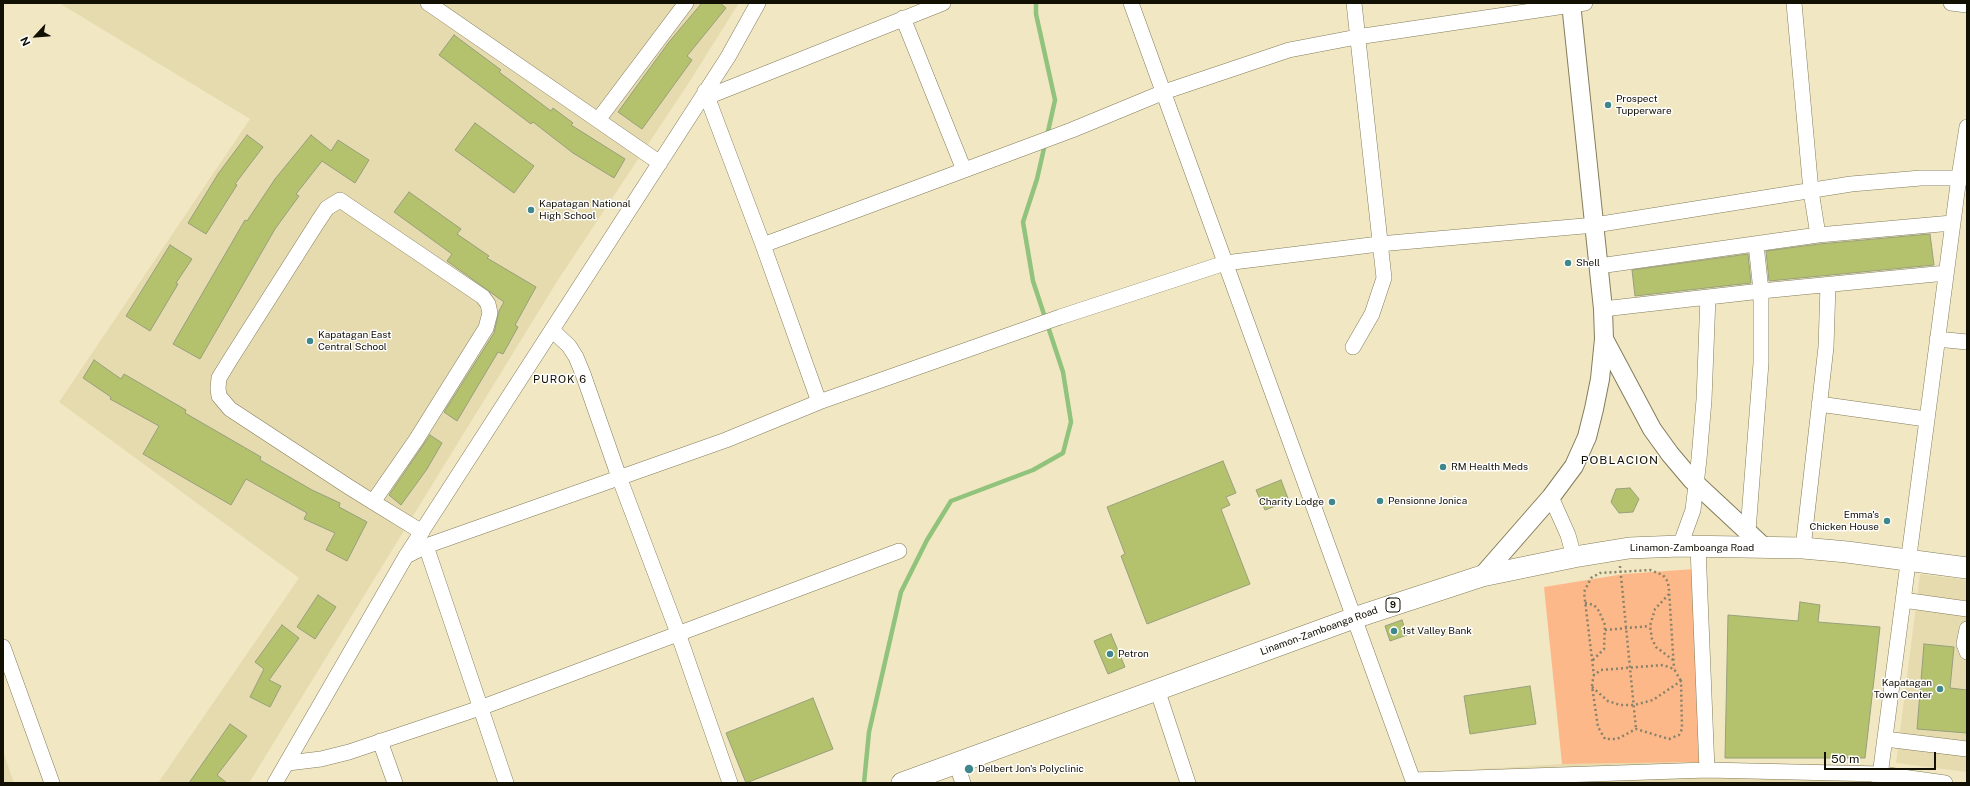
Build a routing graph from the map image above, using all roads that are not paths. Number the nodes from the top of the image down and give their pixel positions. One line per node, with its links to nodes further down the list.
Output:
1 (428, 3): 15 (street)
2 (686, 3): 15 (street)
3 (758, 3): 14 (street)
4 (943, 3): 11 (street)
5 (1132, 3): 13 (street)
6 (1354, 3): 12 (street)
7 (1576, 3): 12 (street); 22 (main road)
8 (1794, 3): 20 (street)
9 (1951, 3): 10 (street)
10 (1967, 5)
11 (903, 18): 14 (street); 18 (street)
12 (1357, 37): 13 (street); 24 (street)
13 (1164, 92): 18 (street); 27 (street)
14 (706, 94): 17 (street); 26 (street)
15 (598, 120): 17 (street)
16 (1967, 127): 19 (street)
17 (660, 162): 34 (street)
18 (964, 170): 26 (street)
19 (1963, 177): 20 (street); 21 (street)
20 (1811, 191): 22 (street); 23 (street)
21 (1952, 224): 23 (street); 29 (street)
22 (1595, 225): 24 (street); 28 (main road)
23 (1818, 235): 25 (street)
24 (1379, 244): 27 (street); 38 (street)
25 (1756, 244): 28 (street); 31 (street)
26 (763, 245): 39 (street)
27 (1226, 262): 39 (street); 58 (street)
28 (1599, 266): 33 (main road)
29 (1946, 273): 30 (street); 36 (street)
30 (1828, 285): 31 (street); 40 (street)
31 (1761, 291): 32 (street); 46 (street)
32 (1708, 297): 33 (street); 43 (street)
33 (1603, 309): 35 (main road)
34 (552, 330): 42 (street); 47 (street)
35 (1604, 339): 43 (main road); 44 (main road)
36 (1937, 339): 37 (street); 41 (street)
37 (1967, 342)
38 (1353, 347)
39 (819, 402): 42 (street)
40 (1819, 404): 41 (street); 50 (street)
41 (1926, 419): 53 (street)
42 (619, 476): 47 (street); 60 (street)
43 (1696, 484): 46 (main road); 48 (street)
44 (1551, 497): 52 (street); 55 (main road)
45 (373, 502): 45 (street); 47 (street)
46 (1748, 531): 49 (main road)
47 (424, 539): 64 (street); 68 (street)
48 (1689, 547): 49 (highway, Linamon-Zamboanga Road / 9); 52 (highway, Linamon-Zamboanga Road / 9); 70 (street)
49 (1765, 548): 50 (highway, Linamon-Zamboanga Road / 9)
50 (1803, 548): 53 (highway, Linamon-Zamboanga Road / 9)
51 (899, 551): 60 (street)
52 (1574, 557): 55 (highway, Linamon-Zamboanga Road / 9)
53 (1908, 559): 54 (highway, Linamon-Zamboanga Road / 9); 56 (street)
54 (1967, 568)
55 (1482, 576): 58 (highway, Linamon-Zamboanga Road / 9)
56 (1903, 600): 57 (street); 65 (street)
57 (1967, 609)
58 (1354, 618): 63 (highway, Linamon-Zamboanga Road / 9); 73 (street)
59 (1967, 629): 62 (street)
60 (678, 633): 64 (street); 78 (street)
61 (3, 647): 74 (street)
62 (1967, 652)
63 (1157, 689): 69 (highway, Linamon-Zamboanga Road / 9); 81 (street)
64 (480, 708): 66 (street); 77 (street)
65 (1886, 739): 67 (street); 72 (street)
66 (380, 741): 68 (street); 76 (street)
67 (1967, 749)
68 (288, 763): 75 (street)
69 (956, 764): 79 (highway, Linamon-Zamboanga Road / 9); 80 (street)
70 (1707, 770): 71 (street); 73 (street)
71 (1770, 778): 72 (street)
72 (1880, 779): 82 (street)
73 (1413, 782)
74 (52, 783)
75 (275, 783)
76 (395, 783)
77 (506, 783)
78 (730, 783)
79 (902, 783)
80 (963, 783)
81 (1188, 783)
82 (1945, 783)

